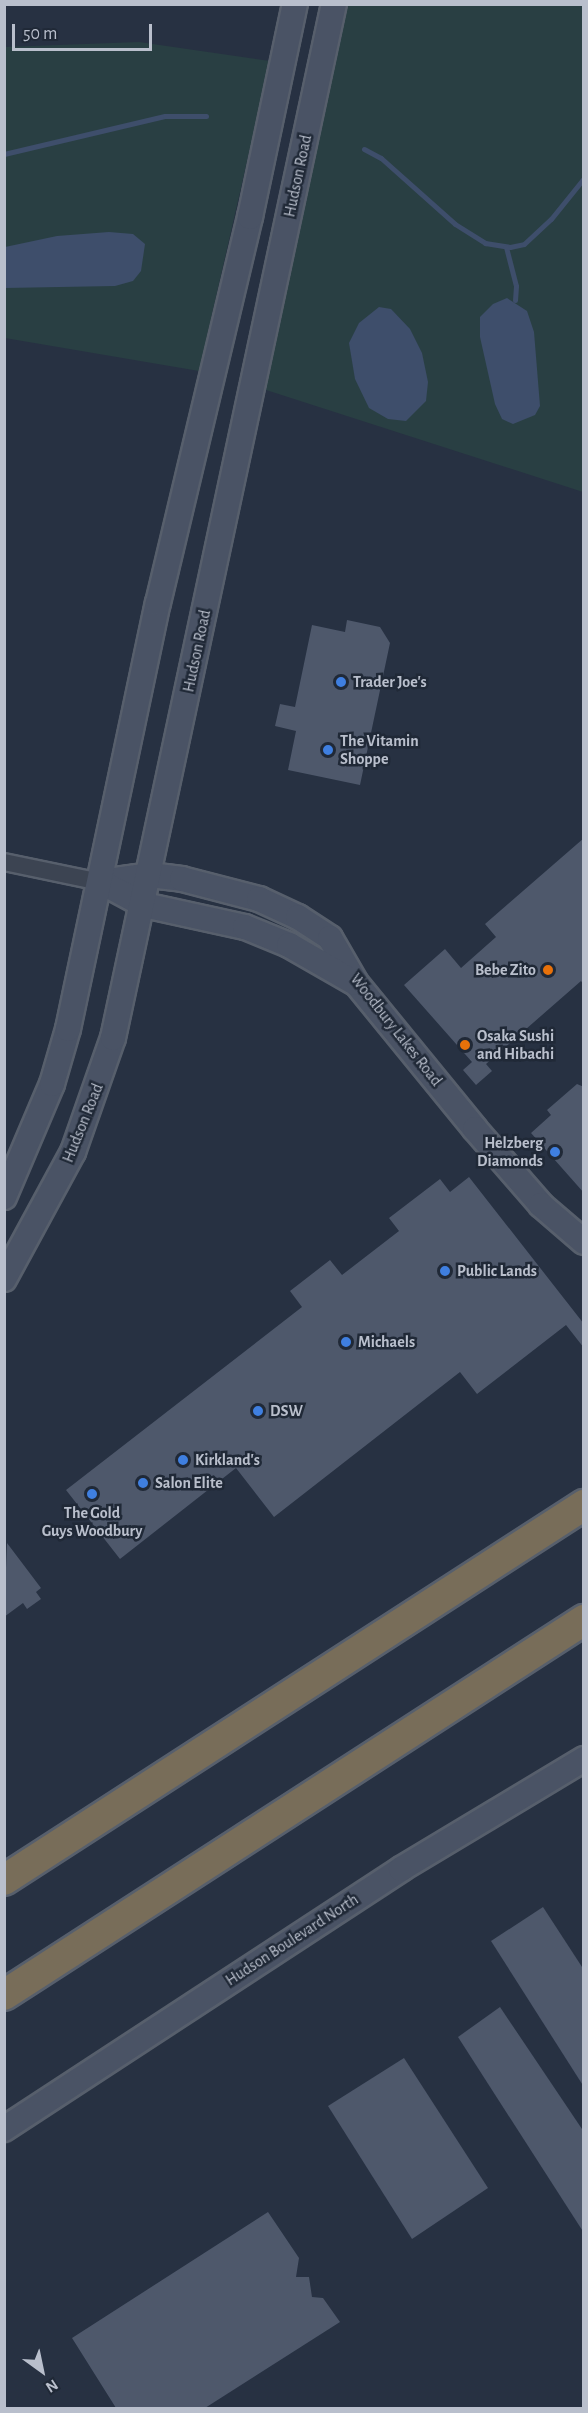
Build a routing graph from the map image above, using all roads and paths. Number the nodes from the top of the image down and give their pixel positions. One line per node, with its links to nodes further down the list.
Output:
1 (295, 4): 5 (street)
2 (334, 4): 4 (street, Hudson Road)
3 (4, 862): 5 (street)
4 (150, 875): 5 (street, Woodbury Lakes Road); 6 (street, Hudson Road); 7 (street, Woodbury Lakes Road)
5 (101, 882): 6 (street); 8 (street)
6 (144, 905): 7 (street); 10 (street, Hudson Road)
7 (356, 983): 9 (street, Woodbury Lakes Road)
8 (4, 1197)
9 (584, 1242)
10 (4, 1279)
11 (584, 1505): 14 (highway)
12 (584, 1620): 15 (highway)
13 (584, 1759): 16 (street, Hudson Boulevard North)
14 (4, 1880)
15 (4, 1995)
16 (4, 2129)

